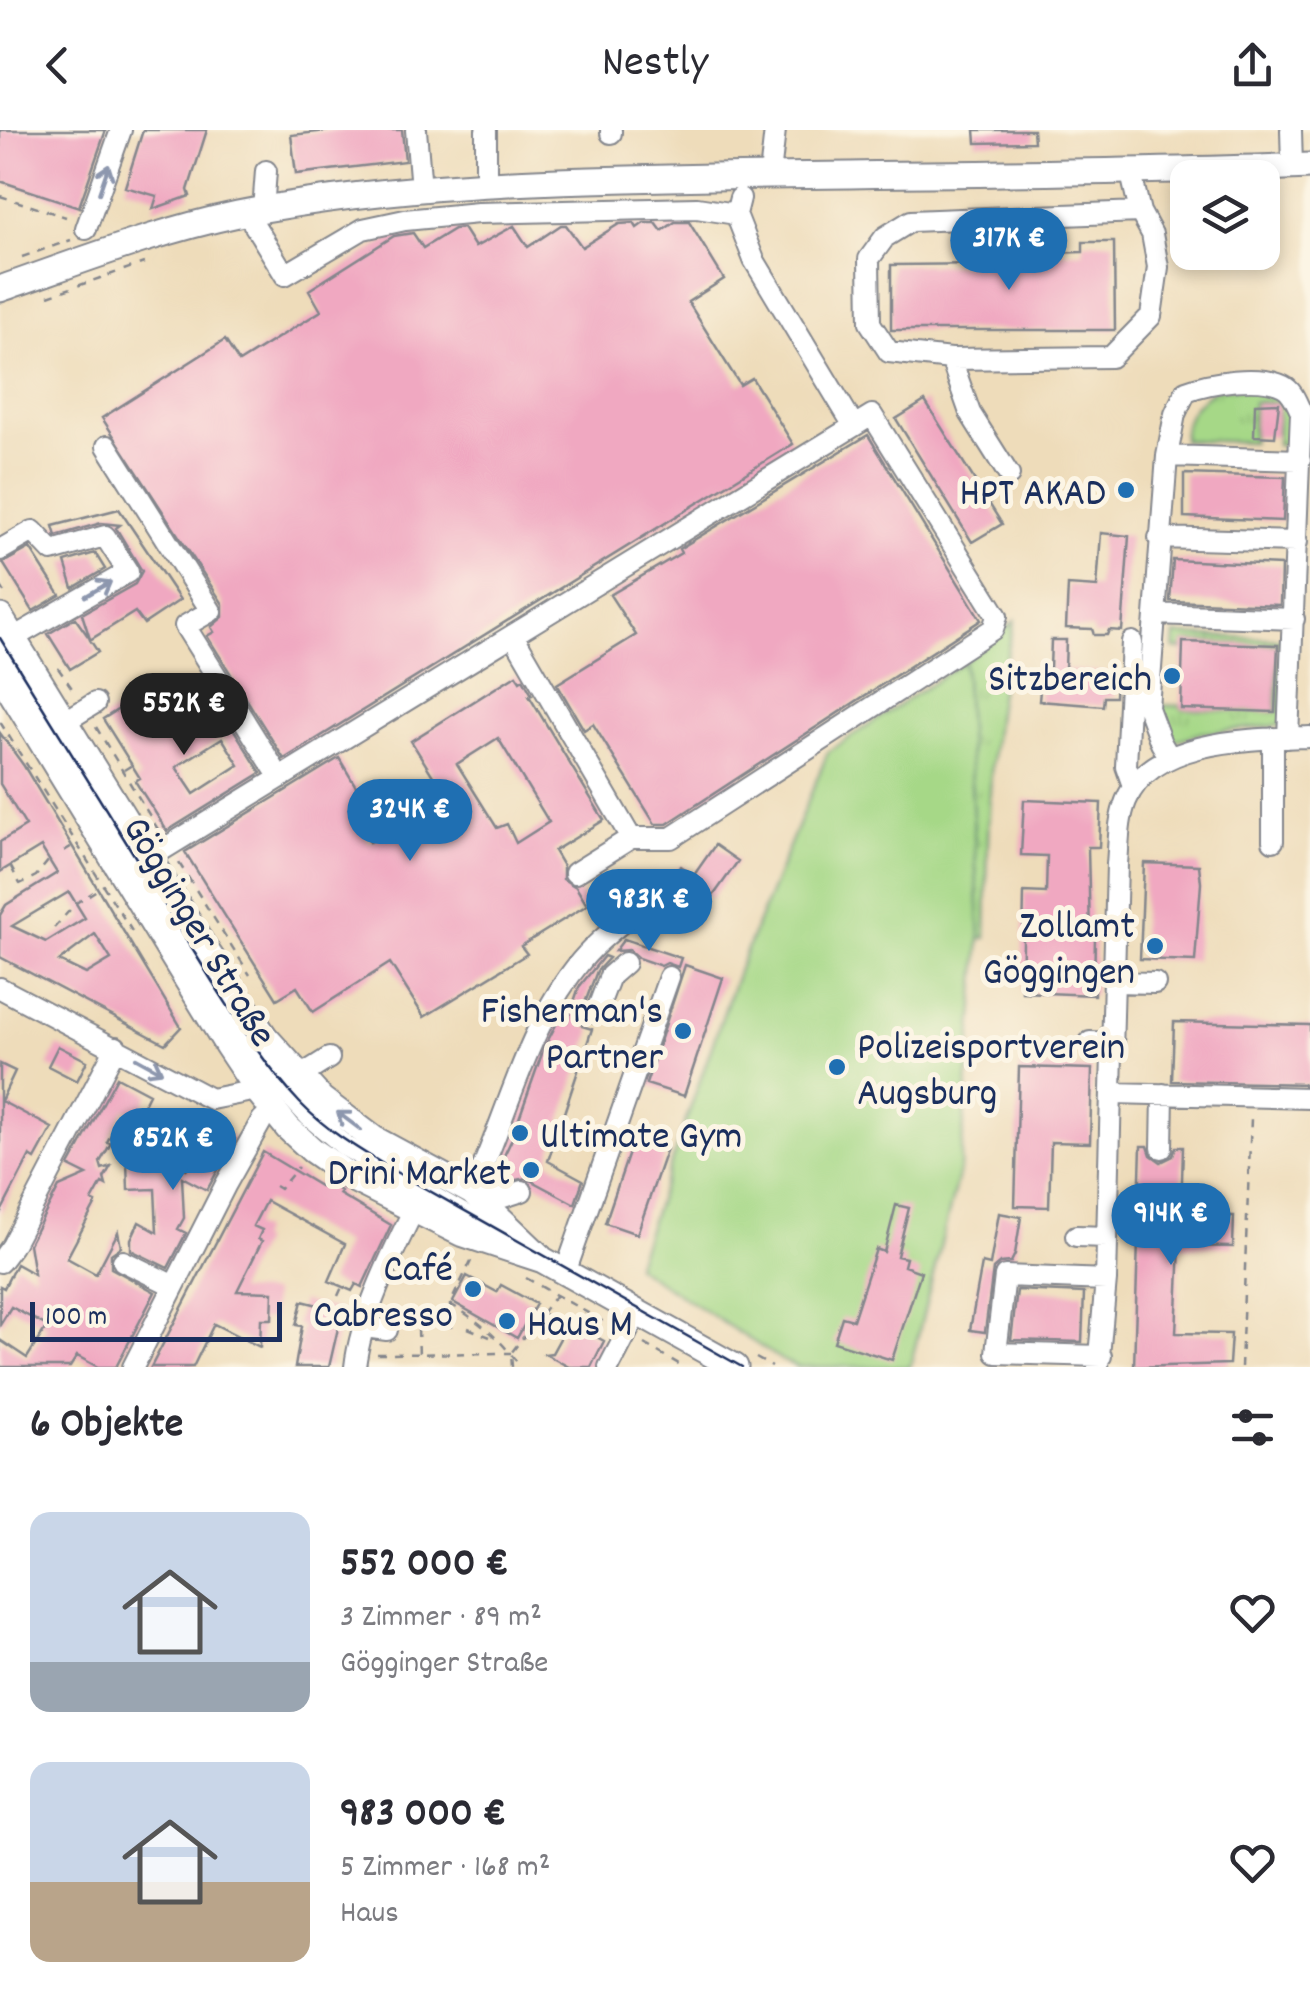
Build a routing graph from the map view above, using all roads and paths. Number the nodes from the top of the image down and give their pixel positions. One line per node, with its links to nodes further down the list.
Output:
1 (121, 130): 16 (street, one-way to 1)
2 (416, 130): 11 (street)
3 (486, 130): 10 (street)
4 (775, 130): 9 (street)
5 (1291, 130): 6 (street)
6 (1301, 166): 7 (main road)
7 (1130, 169): 9 (main road); 14 (street)
8 (266, 171): 13 (street)
9 (770, 174): 10 (main road)
10 (486, 184): 11 (main road)
11 (420, 189): 13 (main road)
12 (0, 196): 15 (path)
13 (255, 211): 17 (main road); 19 (street)
14 (1140, 212): 18 (street); 18 (street)
15 (66, 217)
16 (86, 229)
17 (0, 289)
18 (951, 359): 23 (street)
19 (854, 426): 31 (street); 44 (street)
20 (108, 446): 42 (street)
21 (1168, 456): 22 (street); 22 (street); 24 (street)
22 (1300, 460): 25 (street)
23 (1010, 475)
24 (1159, 538): 25 (street); 28 (street)
25 (1297, 542): 29 (street)
26 (0, 550): 30 (street, one-way to 26)
27 (0, 585): 30 (path)
28 (1154, 614): 29 (street); 39 (street)
29 (1294, 620): 38 (street)
30 (11, 632): 35 (main road, Gögginger Straße); 76 (street)
31 (512, 635): 42 (street); 44 (street)
32 (1132, 642): 43 (street)
33 (56, 664): 35 (path, Gögginger Straße)
34 (0, 674): 72 (main road, Gögginger Straße)
35 (81, 712): 41 (path, Gögginger Straße); 48 (main road, Gögginger Straße)
36 (0, 722): 46 (path)
37 (1310, 737): 38 (street)
38 (1281, 738): 39 (street); 45 (street)
39 (1170, 758): 43 (street)
40 (132, 765): 41 (path)
41 (123, 771): 48 (path, Gögginger Straße)
42 (280, 778): 48 (street)
43 (1133, 786): 58 (street)
44 (631, 838): 51 (street)
45 (1273, 841)
46 (76, 844): 47 (path); 53 (path)
47 (64, 851)
48 (159, 852): 60 (path, Gögginger Straße); 67 (main road, Gögginger Straße)
49 (49, 860): 50 (path)
50 (11, 868)
51 (576, 873)
52 (670, 885): 78 (street)
53 (102, 887): 54 (path); 55 (path)
54 (54, 928)
55 (136, 937)
56 (625, 963): 62 (street)
57 (669, 977): 86 (street)
58 (1116, 982): 59 (street); 64 (street)
59 (1155, 983)
60 (256, 984)
61 (0, 988): 65 (street)
62 (601, 1005)
63 (1090, 1042): 64 (street)
64 (1114, 1043): 68 (street)
65 (116, 1047): 72 (street, one-way to 72); 85 (street)
66 (329, 1058): 67 (street)
67 (299, 1077): 76 (main road, Gögginger Straße, one-way to 67)
68 (1112, 1093): 69 (street); 82 (street)
69 (1164, 1094): 70 (street); 73 (street)
70 (1252, 1096): 71 (street); 108 (path)
71 (1310, 1098)
72 (264, 1100): 74 (main road, Gögginger Straße); 88 (street)
73 (1162, 1148)
74 (312, 1150): 75 (path); 76 (main road, Gögginger Straße)
75 (275, 1186)
76 (423, 1190): 78 (main road, Gögginger Straße); 86 (main road, Gögginger Straße); 101 (street)
77 (522, 1192): 78 (street)
78 (479, 1198): 86 (main road, Gögginger Straße)
79 (1126, 1221): 80 (path)
80 (1140, 1222)
81 (1076, 1236): 82 (street)
82 (1108, 1237): 87 (street)
83 (476, 1253): 91 (path)
84 (123, 1261): 88 (street)
85 (0, 1262)
86 (555, 1276): 92 (main road, Gögginger Straße); 93 (path)
87 (1106, 1280): 102 (street); 102 (street)
88 (174, 1286): 103 (street)
89 (342, 1287): 90 (path)
90 (338, 1296)
91 (450, 1304): 95 (path); 98 (path)
92 (637, 1313): 106 (street); 107 (main road, Gögginger Straße)
93 (544, 1314): 94 (path); 94 (path)
94 (538, 1322): 99 (path)
95 (451, 1328)
96 (468, 1328): 98 (path)
97 (418, 1329): 100 (path)
98 (494, 1338): 99 (path)
99 (511, 1353): 100 (path); 104 (path); 105 (path)
100 (419, 1354): 101 (path)
101 (363, 1360)
102 (1099, 1362)
103 (133, 1367)
104 (512, 1367)
105 (520, 1367)
106 (609, 1367)
107 (735, 1367)
108 (1242, 1367)

